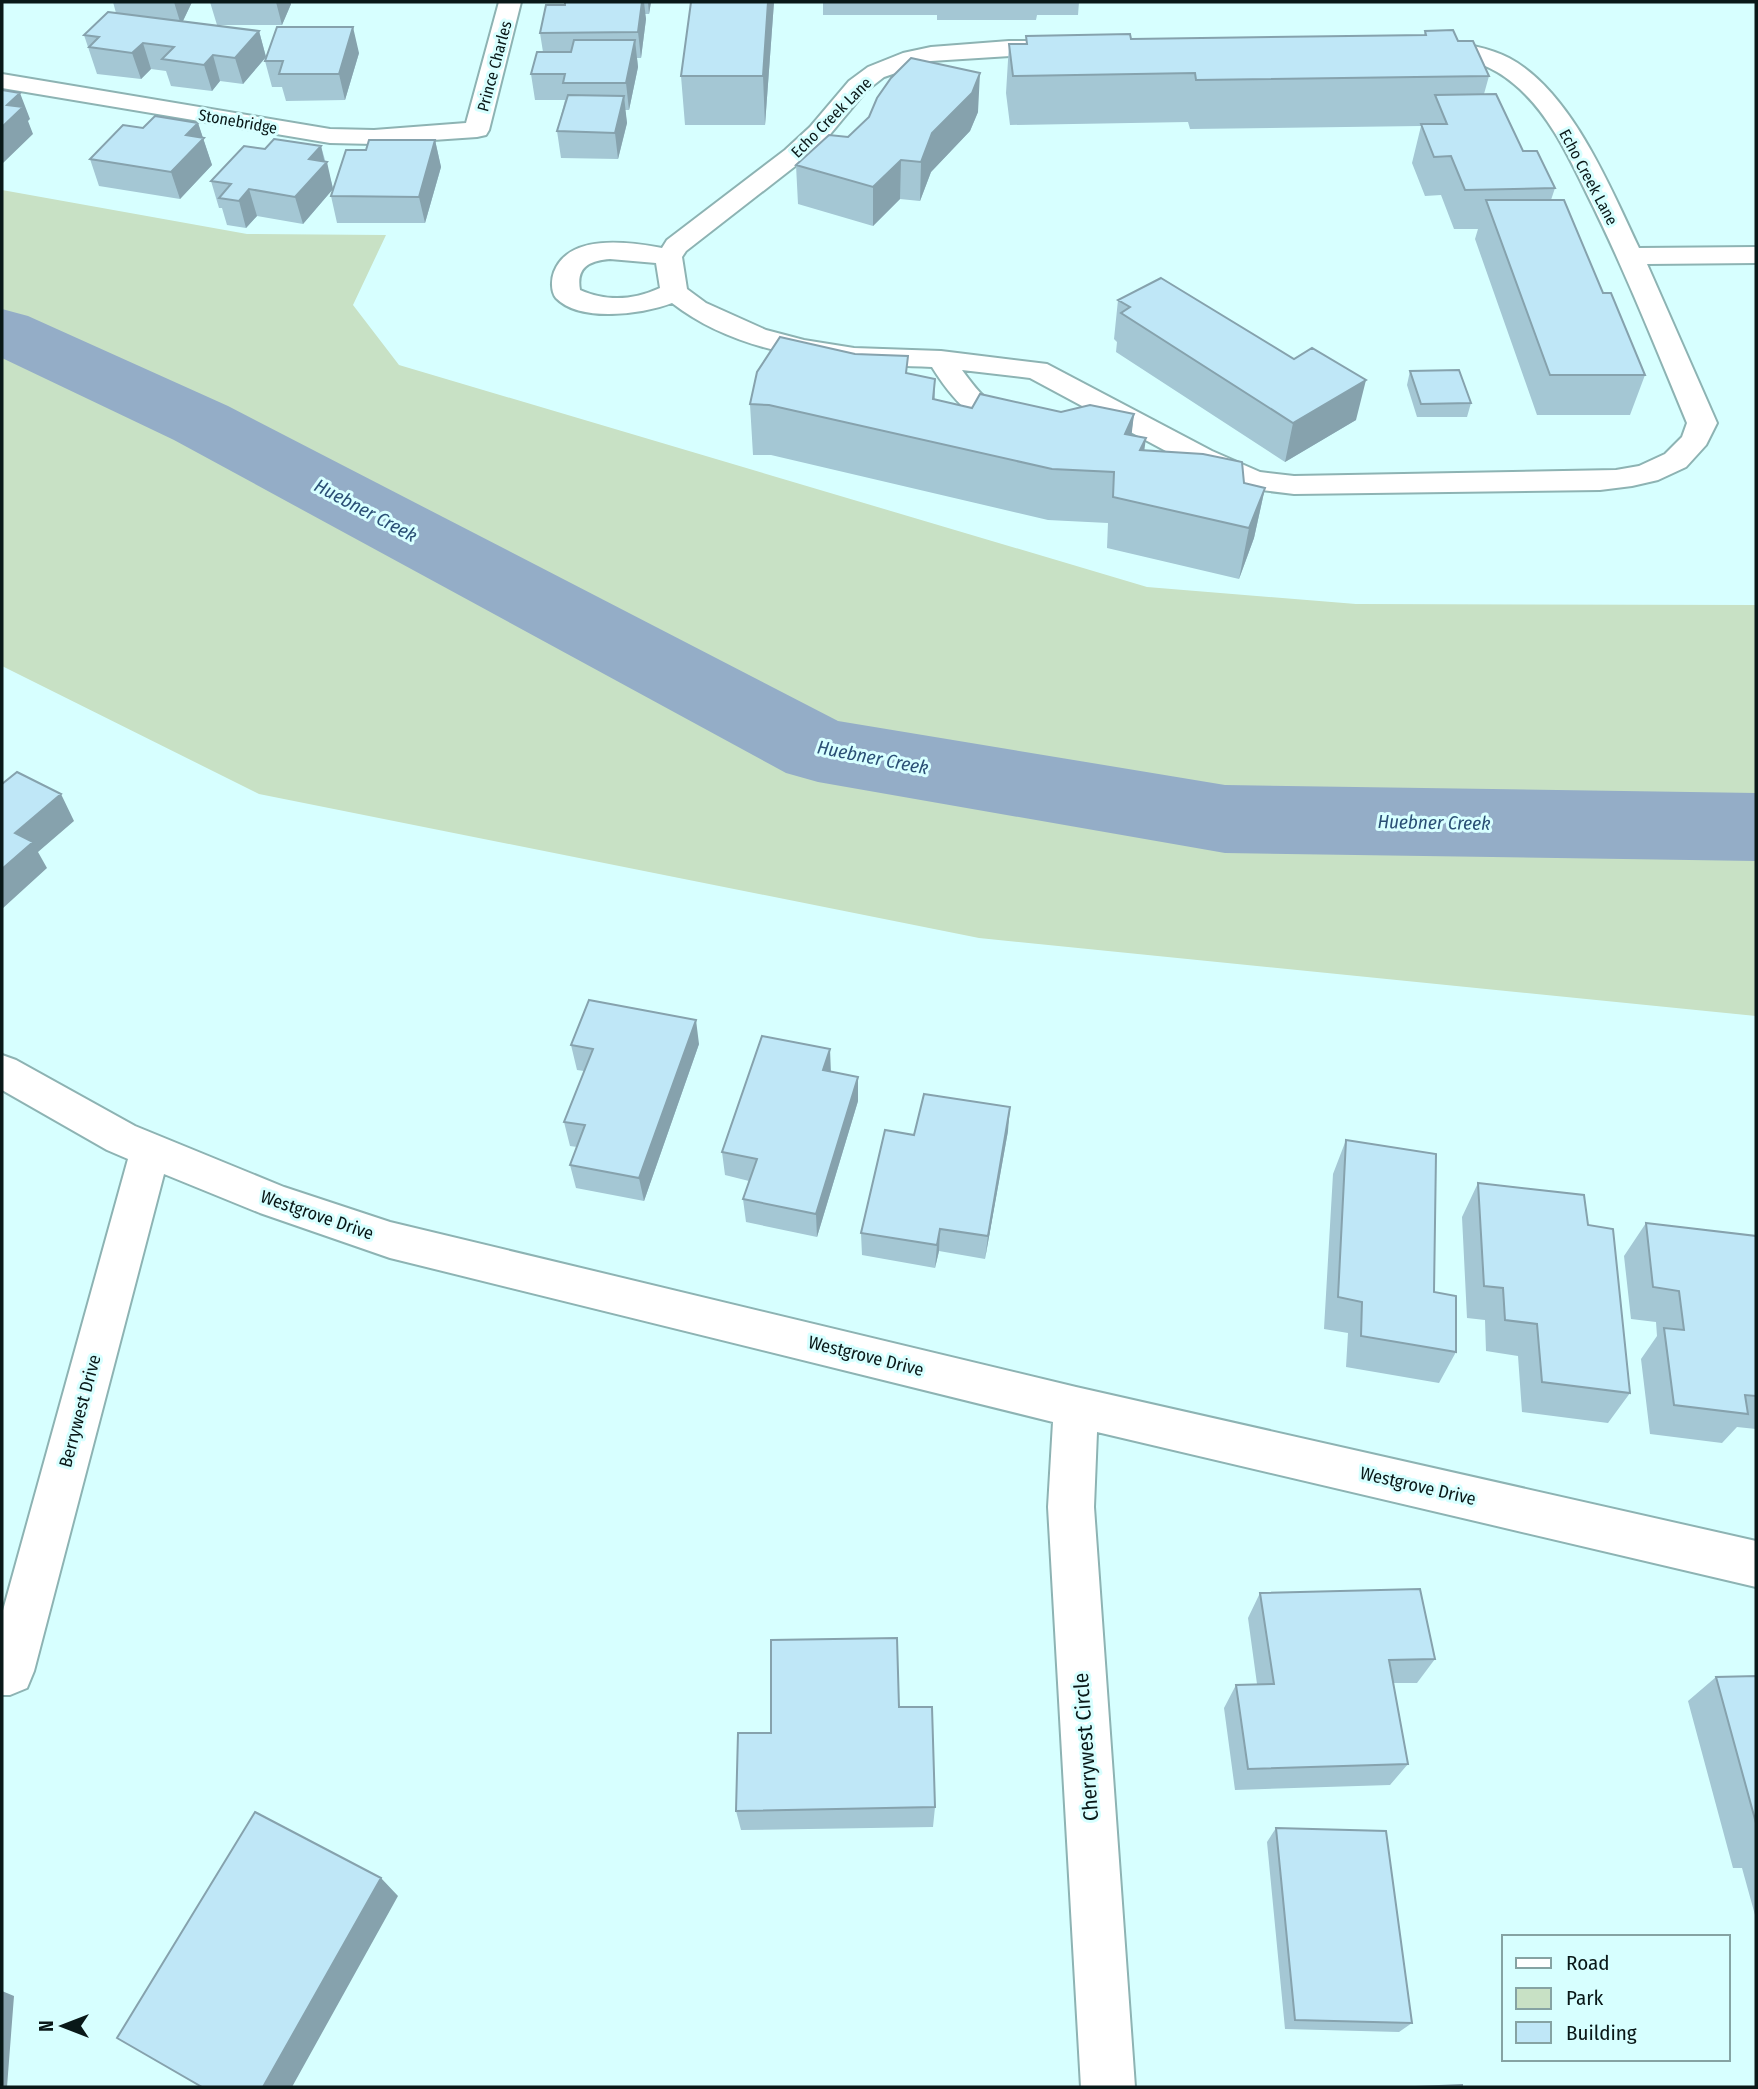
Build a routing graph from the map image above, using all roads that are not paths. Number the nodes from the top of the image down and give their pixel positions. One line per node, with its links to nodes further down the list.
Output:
1 (510, 2): 3 (street, Prince Charles)
2 (2, 81): 3 (street, Stonebridge)
3 (477, 130)
4 (1756, 255): 5 (street)
5 (1631, 256): 6 (street, Echo Creek Lane); 9 (street, Echo Creek Lane)
6 (669, 257): 7 (street); 7 (street)
7 (674, 292): 8 (street, Echo Creek Lane)
8 (941, 359): 9 (street, Echo Creek Lane); 9 (street)
9 (1095, 400)
10 (2, 1070): 11 (street, Westgrove Drive)
11 (150, 1151): 12 (street, Westgrove Drive); 14 (street, Berrywest Drive)
12 (1076, 1407): 13 (street, Westgrove Drive); 15 (street, Cherrywest Circle)
13 (1756, 1564)
14 (6, 1671)
15 (1108, 2087)

